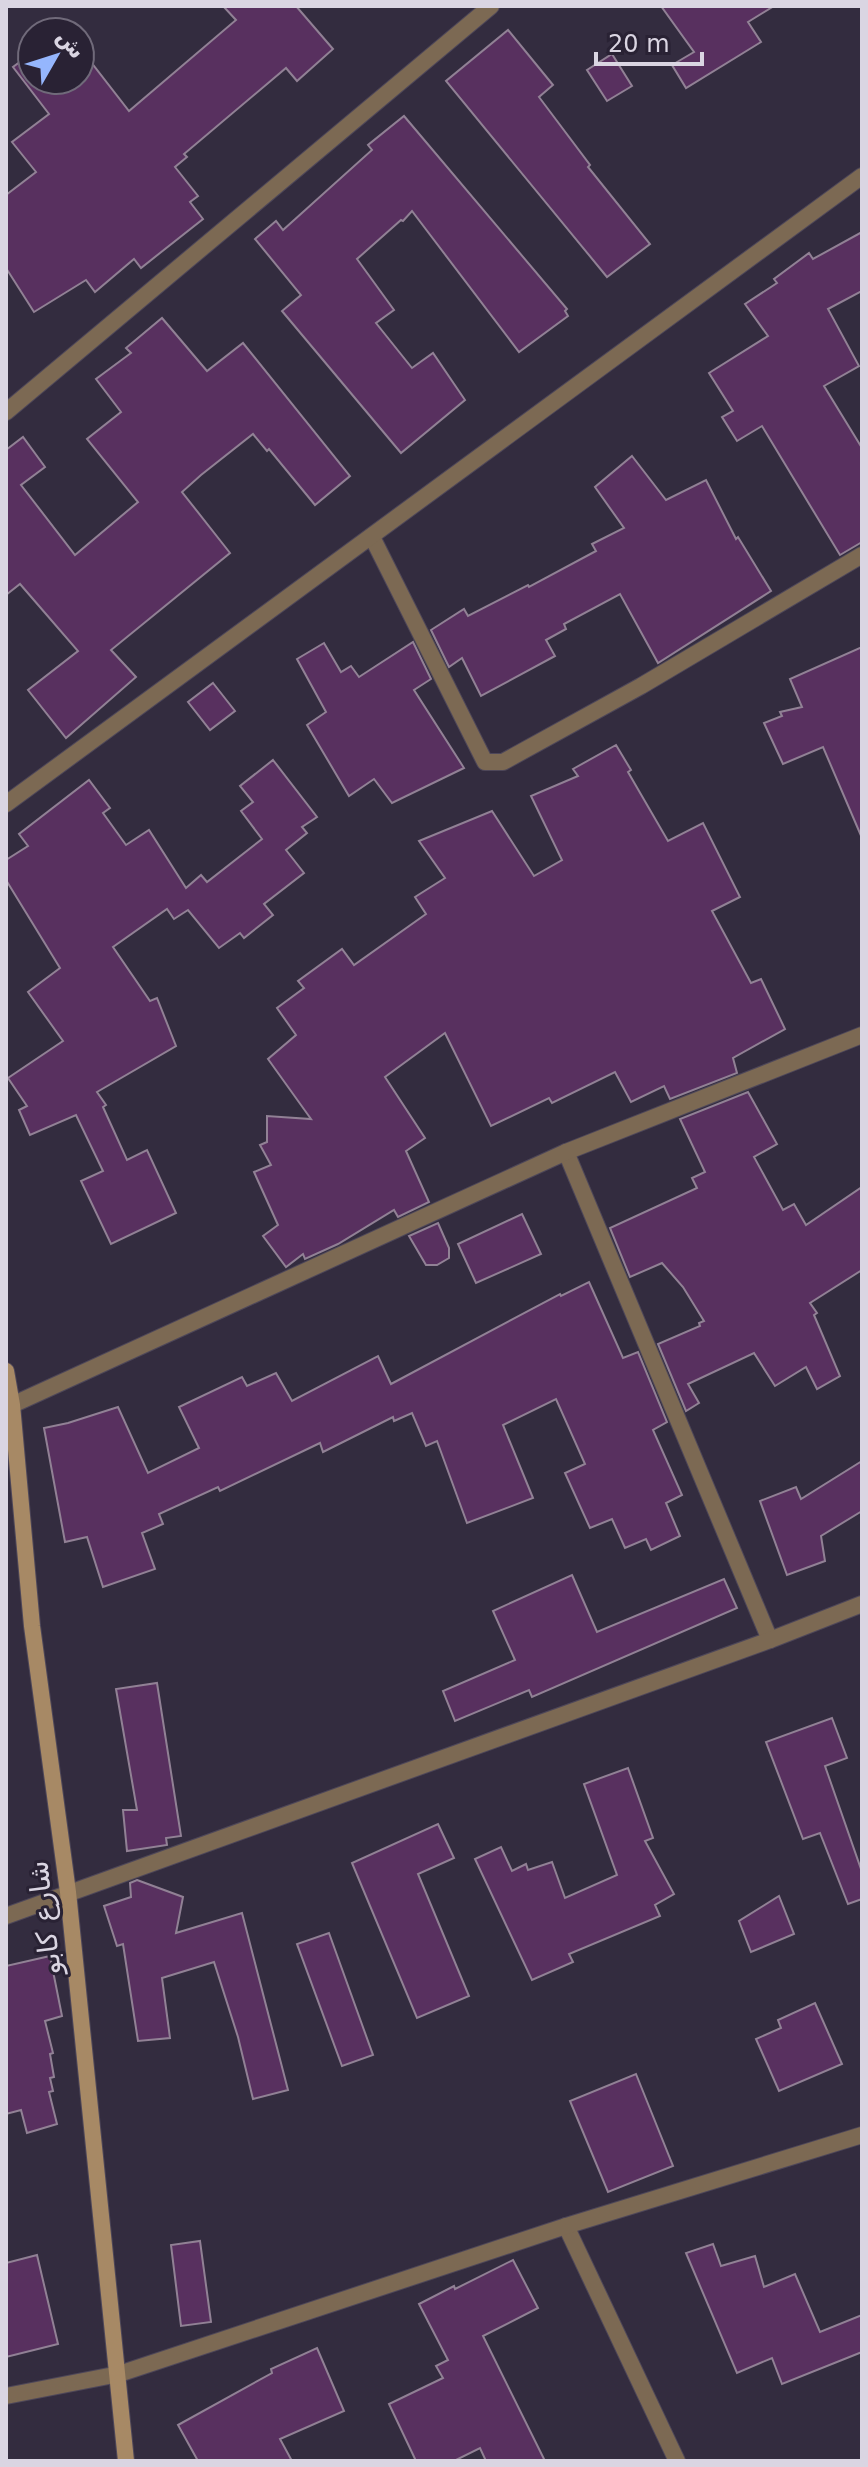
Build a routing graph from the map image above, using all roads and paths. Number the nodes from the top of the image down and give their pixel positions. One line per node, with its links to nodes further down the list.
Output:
1 (491, 6): 3 (street)
2 (862, 176): 4 (street)
3 (6, 412)
4 (372, 537): 5 (street); 6 (street)
5 (862, 555)
6 (6, 804)
7 (862, 1035): 8 (street)
8 (566, 1152): 10 (street); 12 (street)
9 (6, 1371): 10 (street, شارع كابو)
10 (12, 1405): 13 (street, شارع كابو)
11 (862, 1604): 12 (street)
12 (770, 1640): 13 (street)
13 (68, 1892): 14 (street); 17 (street, شارع كابو)
14 (6, 1916)
15 (862, 2135): 16 (street)
16 (566, 2226): 17 (street); 20 (street)
17 (119, 2374): 18 (street); 19 (street, شارع كابو)
18 (6, 2396)
19 (126, 2461)
20 (677, 2461)

